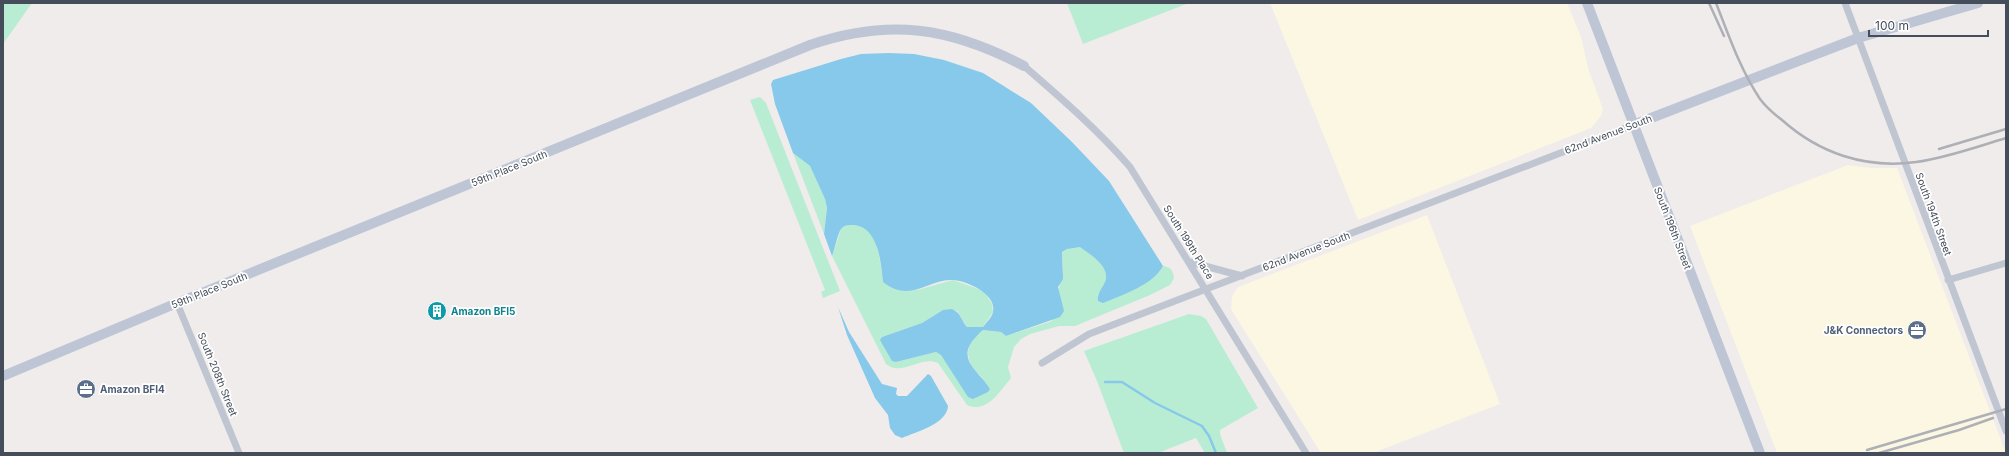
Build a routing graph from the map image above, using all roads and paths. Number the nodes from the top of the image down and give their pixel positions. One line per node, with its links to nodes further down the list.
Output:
1 (1587, 3): 6 (street, South 196th Street)
2 (1845, 3): 4 (street, South 194th Street)
3 (1978, 3): 4 (street, 62nd Avenue South)
4 (1858, 38): 6 (street, 62nd Avenue South); 10 (street, South 194th Street)
5 (1024, 66): 7 (street, South 199th Place); 12 (street, 59th Place South)
6 (1633, 124): 9 (street, 62nd Avenue South); 18 (street, South 196th Street)
7 (1190, 262): 9 (street); 11 (street, South 199th Place)
8 (2006, 263): 10 (street)
9 (1242, 276): 11 (street, 62nd Avenue South)
10 (1948, 280): 15 (street, South 194th Street)
11 (1207, 290): 13 (street, 62nd Avenue South); 17 (street, South 199th Place)
12 (177, 303): 14 (street, 59th Place South); 16 (street, South 208th Street)
13 (1042, 363)
14 (3, 376)
15 (2006, 431)
16 (239, 453)
17 (1306, 453)
18 (1760, 453)

